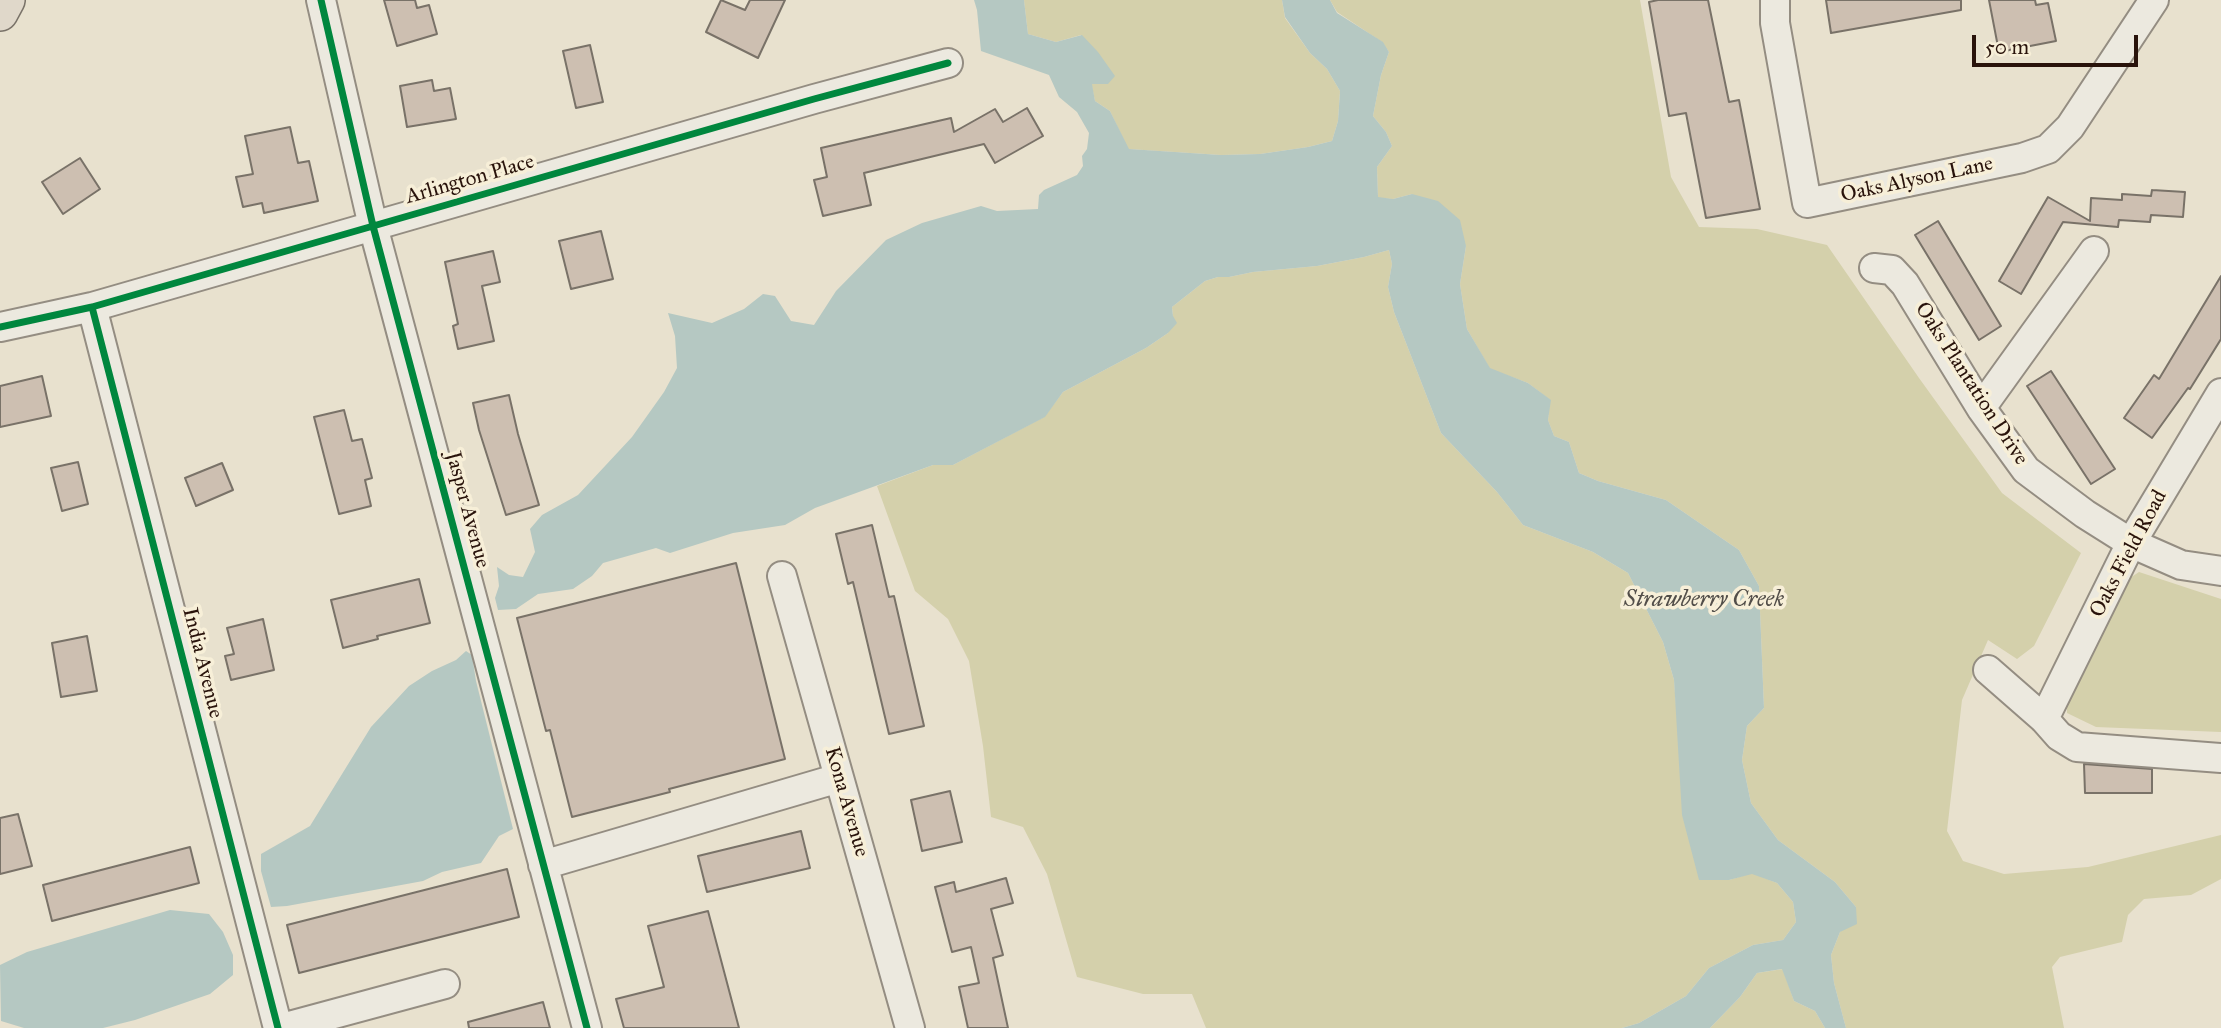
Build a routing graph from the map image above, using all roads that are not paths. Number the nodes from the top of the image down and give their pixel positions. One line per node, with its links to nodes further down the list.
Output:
1 (7, 0): 5 (main road)
2 (321, 0): 7 (street, Jasper Avenue)
3 (1775, 0): 4 (street, Oaks Alyson Lane)
4 (2154, 0)
5 (0, 13)
6 (948, 63): 7 (street, Arlington Place)
7 (373, 226): 10 (street, Arlington Place); 21 (street, Jasper Avenue)
8 (2094, 251): 13 (street)
9 (1874, 268): 13 (street, Oaks Plantation Drive)
10 (92, 307): 11 (street, Arlington Place); 23 (street, India Avenue)
11 (0, 327)
12 (2220, 396): 14 (street, Oaks Field Road)
13 (1981, 408): 14 (street, Oaks Plantation Drive)
14 (2131, 543): 15 (street, Oaks Plantation Drive); 18 (street, Oaks Field Road)
15 (2221, 571)
16 (782, 576): 20 (street, Kona Avenue)
17 (1987, 670): 18 (street)
18 (2044, 719): 19 (street)
19 (2221, 758)
20 (839, 778): 21 (street); 25 (street, Kona Avenue)
21 (543, 865): 24 (street, Jasper Avenue)
22 (445, 984): 23 (street)
23 (280, 1028)
24 (587, 1028)
25 (910, 1028)

